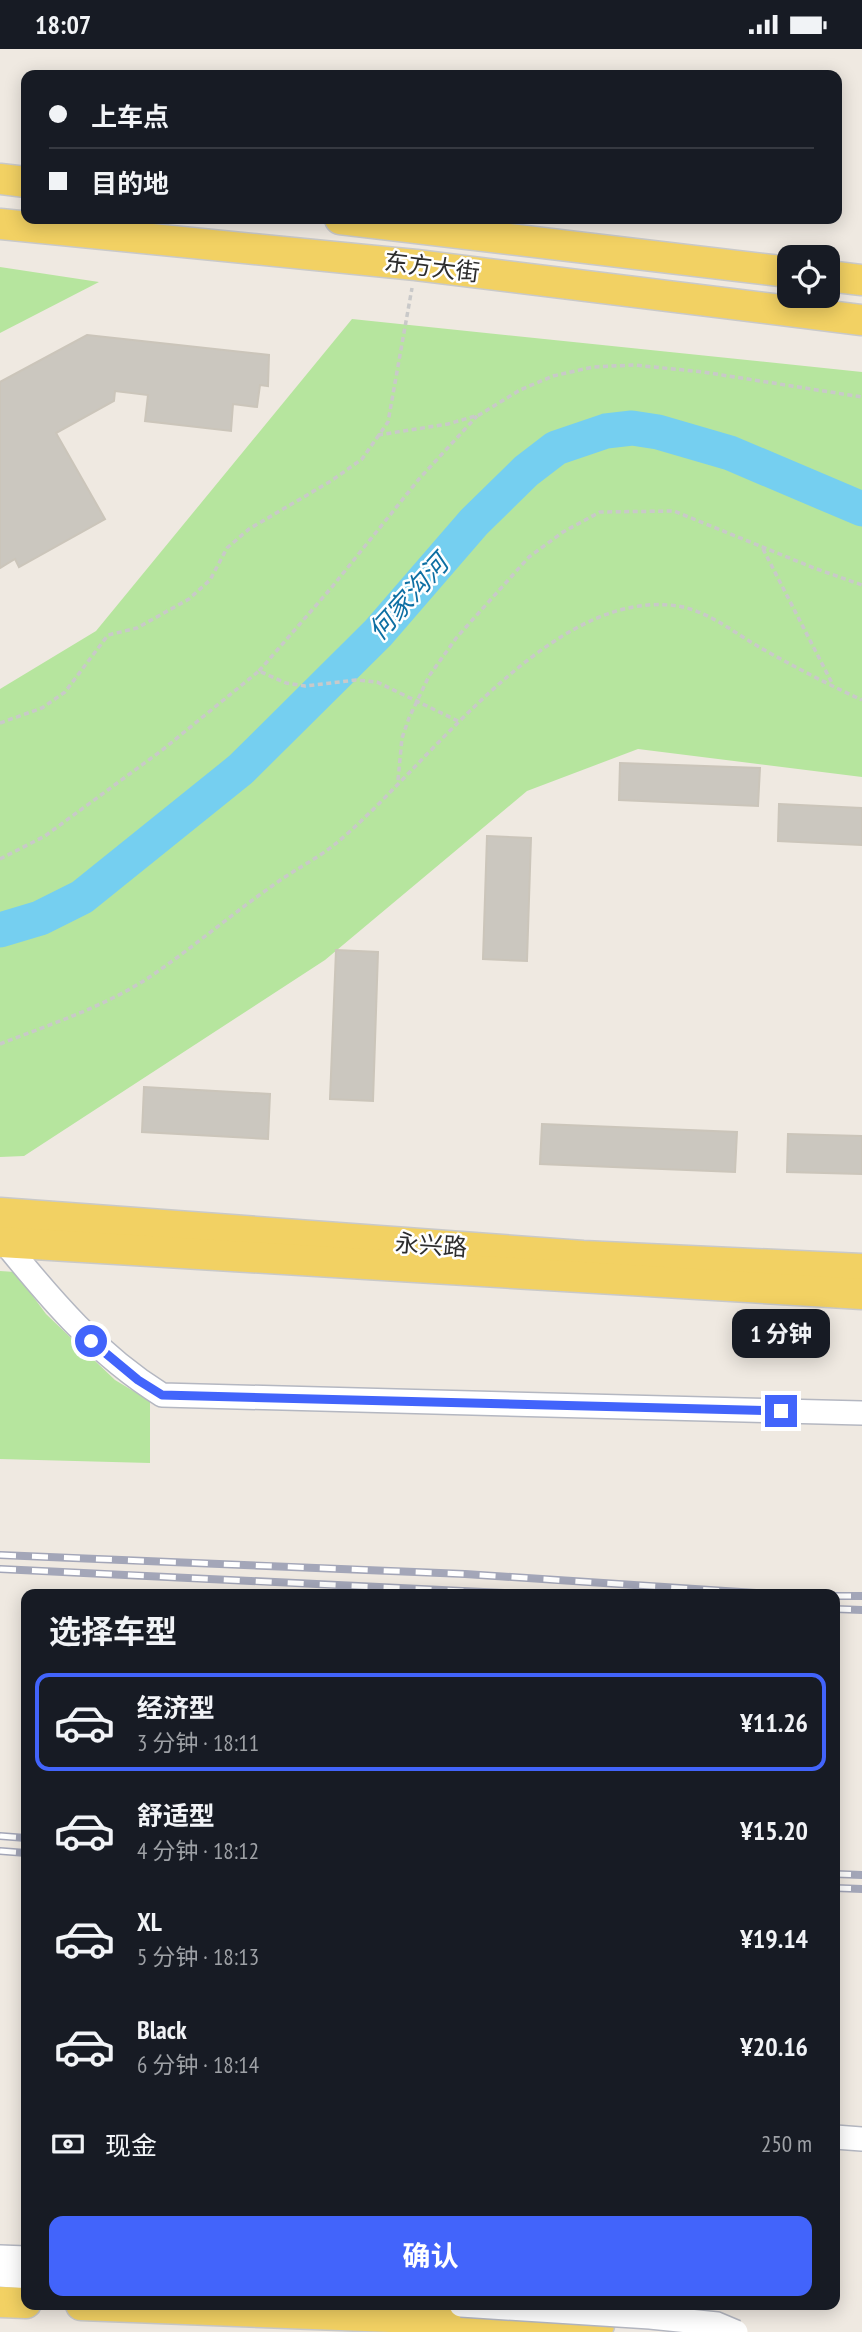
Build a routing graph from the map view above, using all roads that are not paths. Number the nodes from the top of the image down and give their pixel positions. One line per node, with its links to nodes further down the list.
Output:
1 (0, 179): 2 (main road)
2 (21, 181)
3 (0, 224): 8 (main road, 东方大街)
4 (382, 224): 5 (main road, 东方大街)
5 (777, 271)
6 (840, 277): 7 (main road)
7 (862, 280)
8 (862, 320)
9 (0, 1213): 11 (main road, 永兴路)
10 (2, 1243): 12 (main road, 永兴路); 13 (lane)
11 (862, 1269)
12 (862, 1294)
13 (862, 1413)
14 (840, 2137): 15 (lane)
15 (862, 2139)
16 (0, 2257): 17 (lane)
17 (21, 2258)
18 (0, 2276): 19 (lane)
19 (21, 2277)
20 (0, 2302): 21 (main road)
21 (21, 2303)
22 (188, 2310): 24 (main road)
23 (539, 2310): 25 (lane, bridge)
24 (532, 2326): 25 (main road)
25 (736, 2332)

